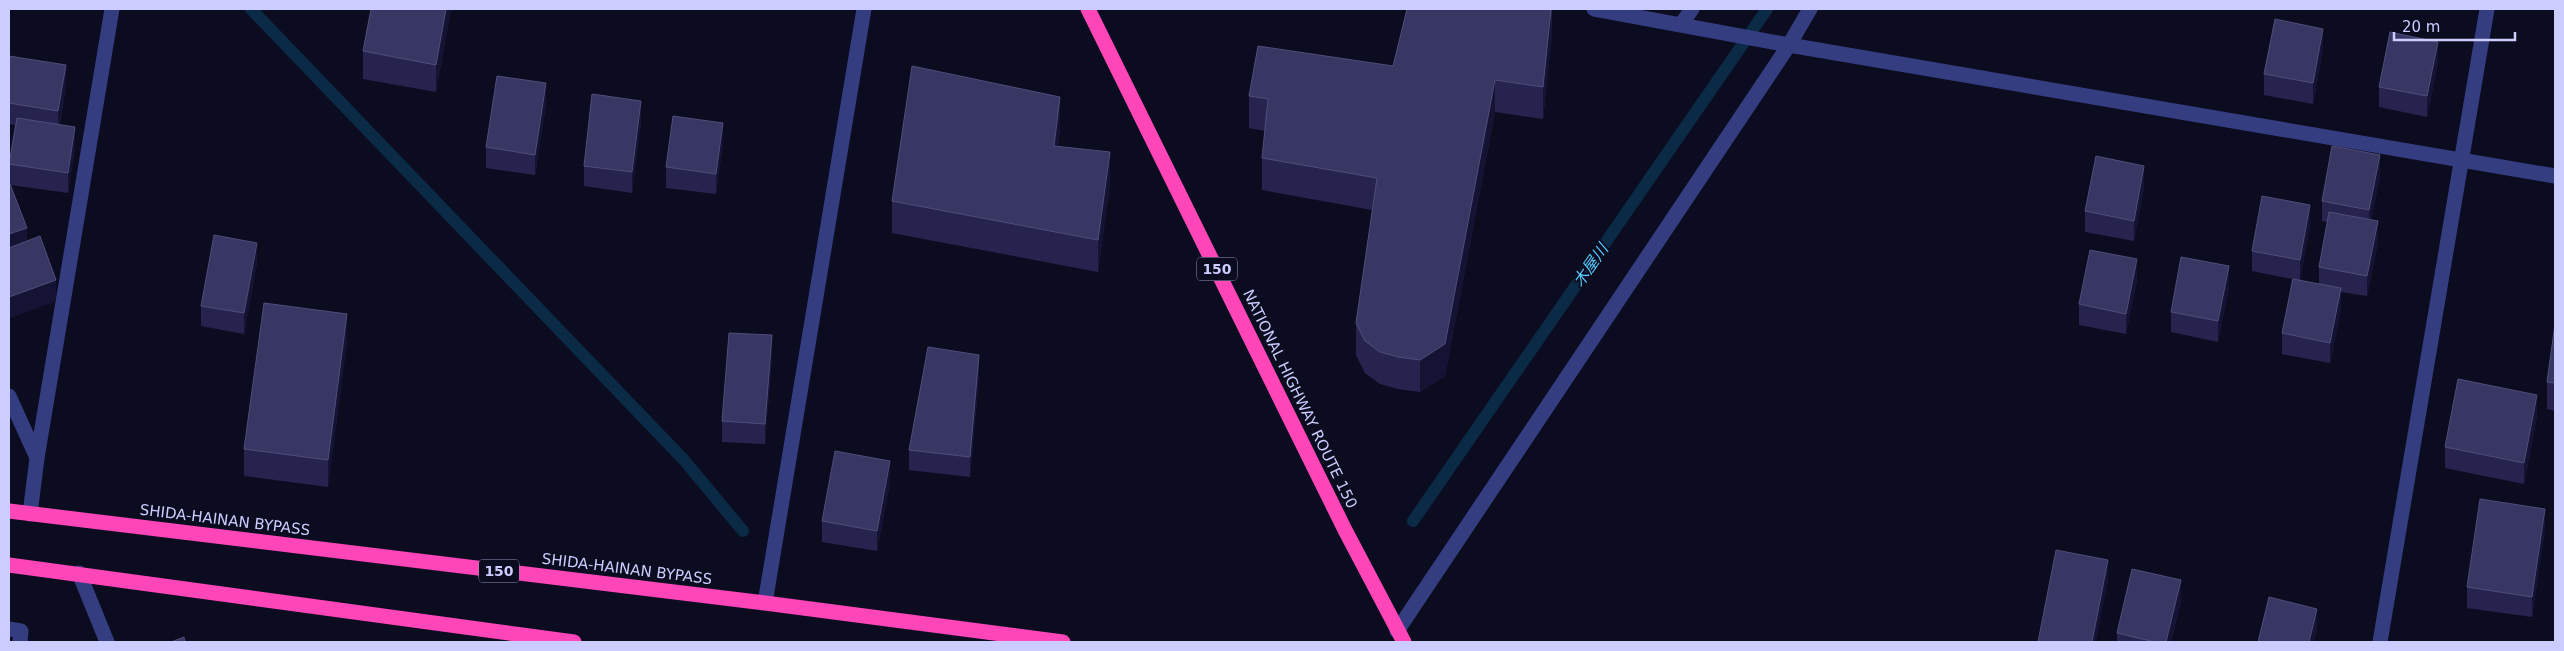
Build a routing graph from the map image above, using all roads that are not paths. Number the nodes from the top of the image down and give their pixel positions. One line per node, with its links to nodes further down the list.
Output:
1 (112, 9): 13 (street)
2 (864, 9): 18 (street)
3 (1088, 9): 20 (highway, NATIONAL HIGHWAY ROUTE 150 / 150)
4 (1594, 9): 8 (street)
5 (1692, 9): 8 (street)
6 (1810, 9): 9 (street)
7 (2487, 9): 10 (street)
8 (1682, 23): 9 (street)
9 (1789, 45): 10 (street); 20 (street)
10 (2462, 161): 11 (street); 25 (street)
11 (2555, 176)
12 (9, 396): 13 (street)
13 (37, 458): 15 (street)
14 (9, 511): 15 (highway, SHIDA-HAINAN BYPASS / 150)
15 (30, 514): 18 (highway, SHIDA-HAINAN BYPASS / 150)
16 (9, 565): 17 (highway)
17 (79, 573): 22 (street); 23 (highway)
18 (765, 603): 24 (highway, SHIDA-HAINAN BYPASS / 150)
19 (9, 629): 21 (street)
20 (1400, 636)
21 (20, 642)
22 (107, 642)
23 (574, 642)
24 (1063, 642)
25 (2380, 642)

